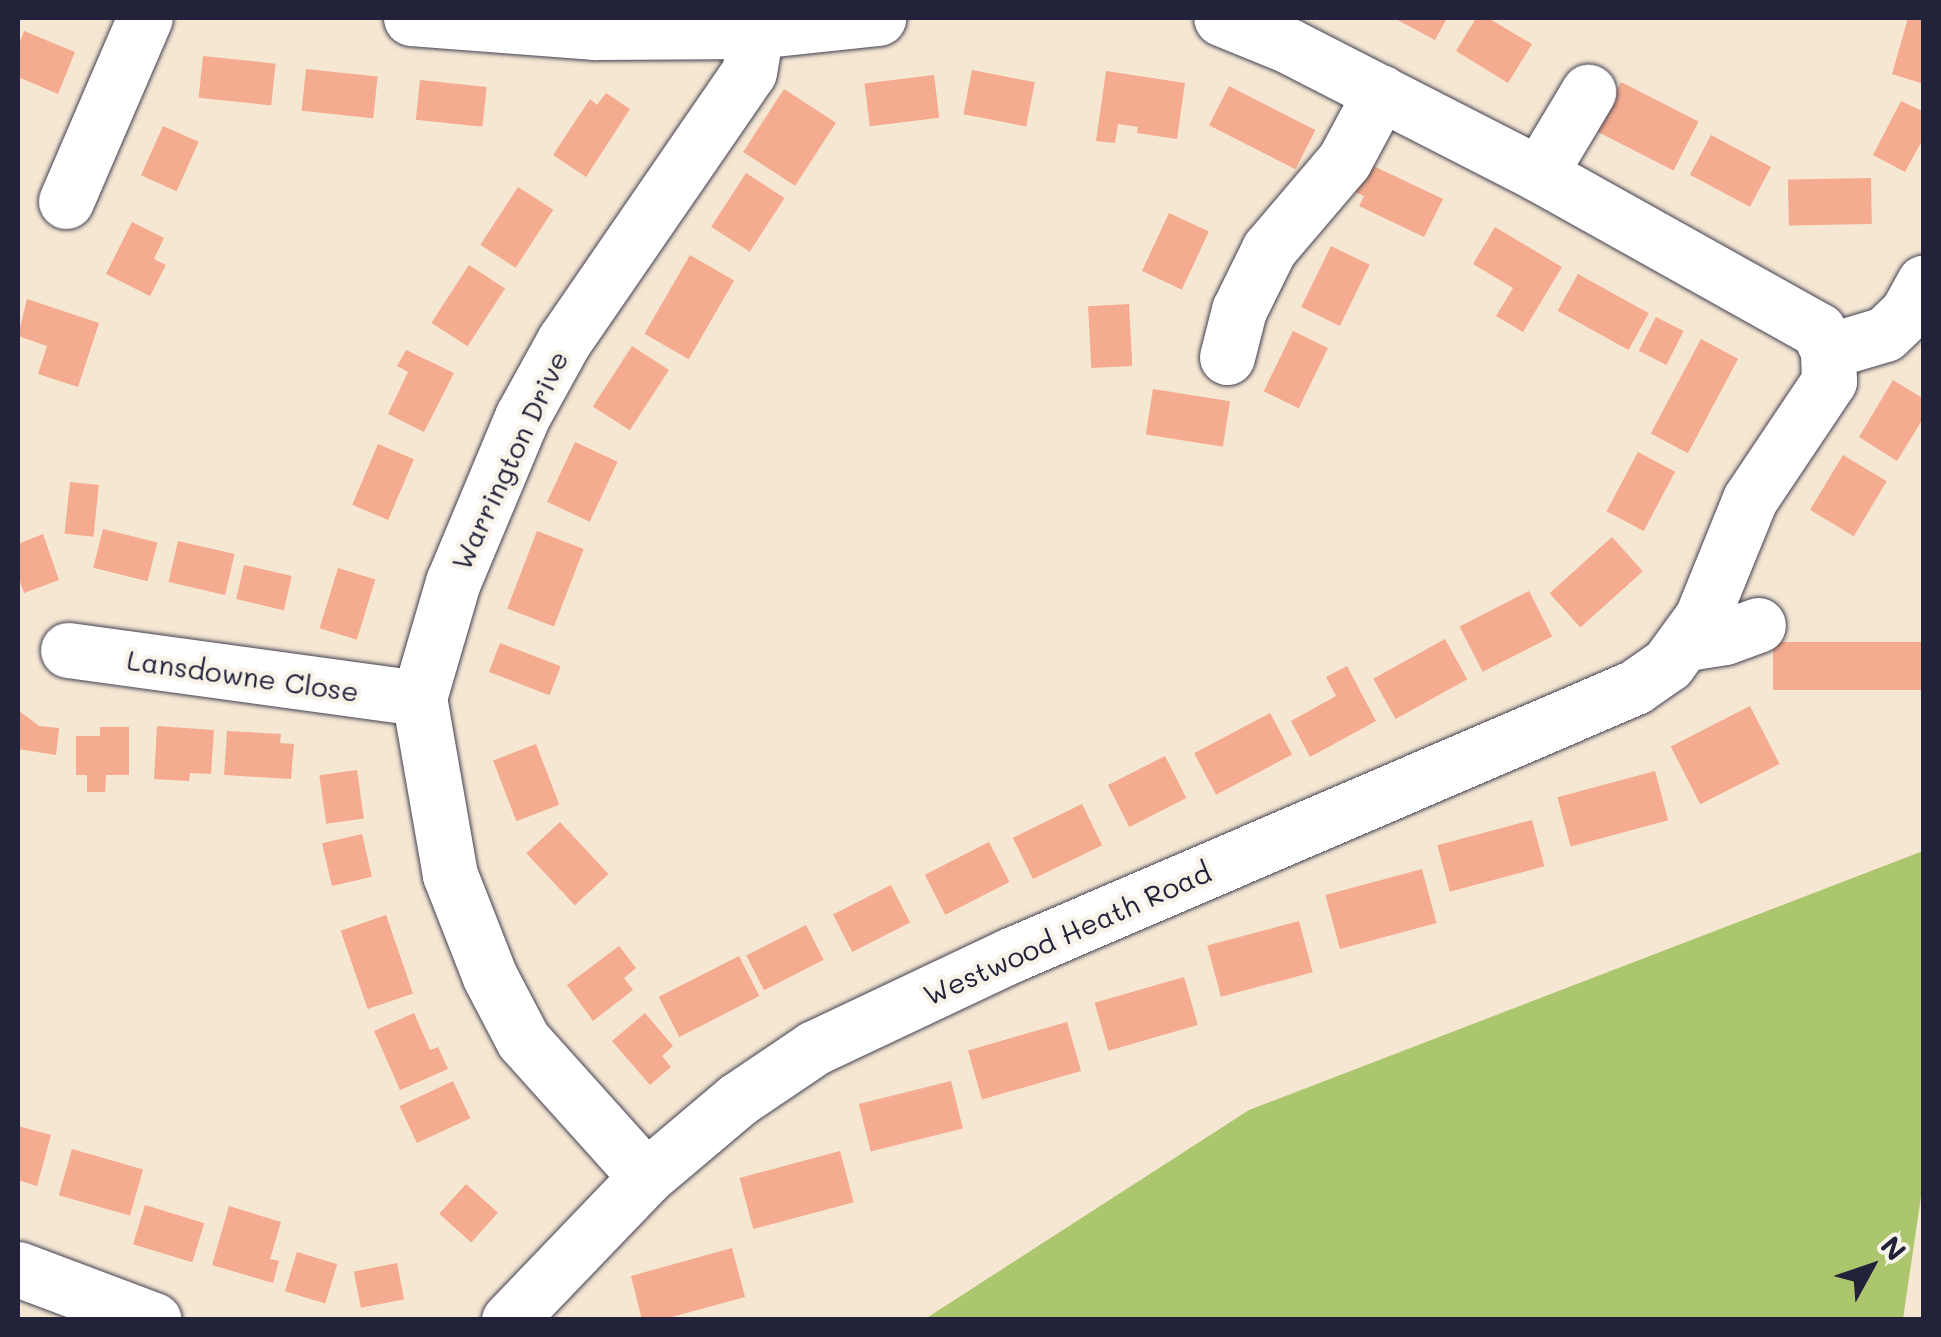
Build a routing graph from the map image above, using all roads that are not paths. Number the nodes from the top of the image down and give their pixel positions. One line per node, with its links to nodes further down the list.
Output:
1 (145, 18): 10 (street)
2 (411, 18): 5 (street)
3 (878, 18): 5 (street)
4 (1222, 18): 6 (street)
5 (756, 31): 17 (street, Warrington Drive)
6 (1296, 31): 7 (street)
7 (1381, 92): 9 (street); 13 (street)
8 (1588, 92): 9 (street)
9 (1539, 174): 12 (street)
10 (66, 202)
11 (1924, 282): 12 (street)
12 (1828, 351): 15 (street)
13 (1227, 357)
14 (1758, 625): 15 (street)
15 (1687, 643): 18 (street, Westwood Heath Road)
16 (68, 650): 17 (street, Lansdowne Close)
17 (420, 698): 18 (street, Warrington Drive)
18 (646, 1177): 21 (street, Westwood Heath Road)
19 (18, 1269): 20 (street)
20 (154, 1320)
21 (509, 1320)

